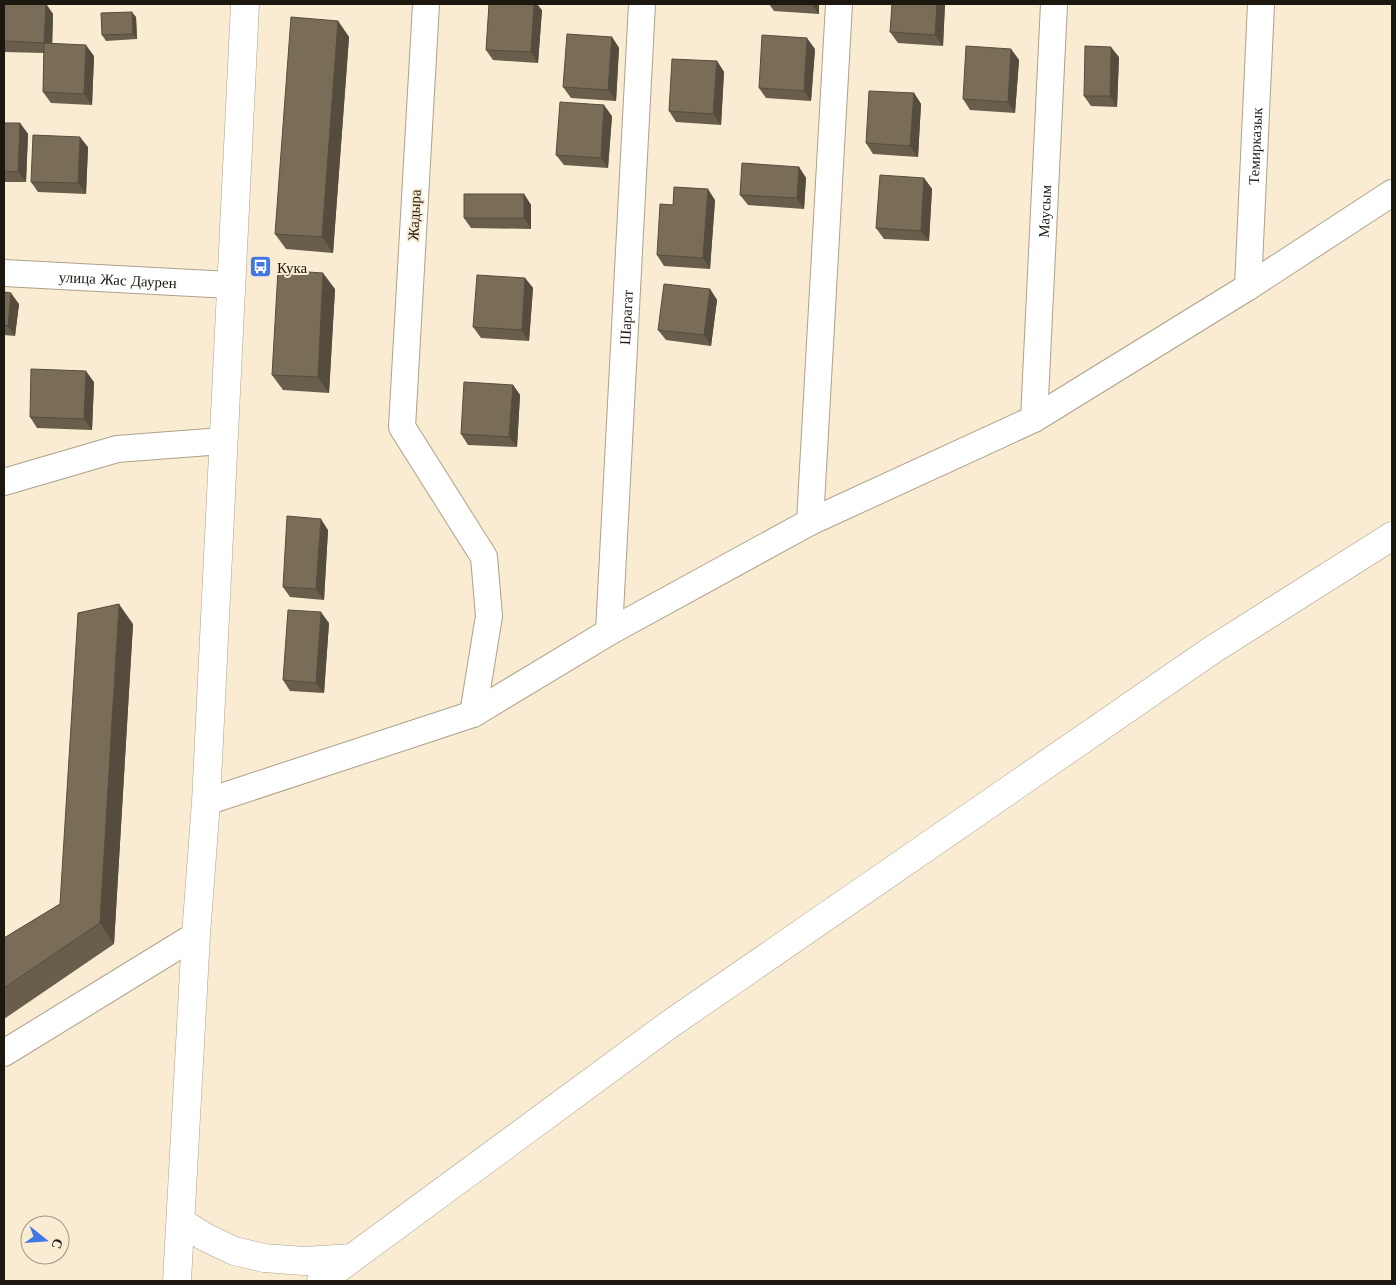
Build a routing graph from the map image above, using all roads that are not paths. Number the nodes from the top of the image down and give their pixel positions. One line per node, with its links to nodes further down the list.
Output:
1 (245, 4): 9 (main road)
2 (426, 4): 17 (street, Жадыра)
3 (642, 4): 16 (street, Шарагат)
4 (840, 4): 14 (street)
5 (1054, 4): 11 (street, Маусым)
6 (1261, 4): 10 (street, Темирказык)
7 (1392, 193): 10 (street)
8 (4, 273): 9 (street, улица Жас Даурен)
9 (230, 284): 12 (main road)
10 (1248, 287): 11 (street)
11 (1034, 419): 14 (street)
12 (222, 441): 13 (street); 18 (main road)
13 (4, 482)
14 (810, 522): 16 (street)
15 (1392, 536): 22 (main road)
16 (609, 632): 17 (street)
17 (473, 714): 18 (street)
18 (206, 802): 19 (main road)
19 (196, 935): 20 (street); 21 (main road)
20 (4, 1054)
21 (181, 1222): 22 (main road); 23 (main road)
22 (352, 1258): 24 (main road)
23 (177, 1281)
24 (321, 1281)

